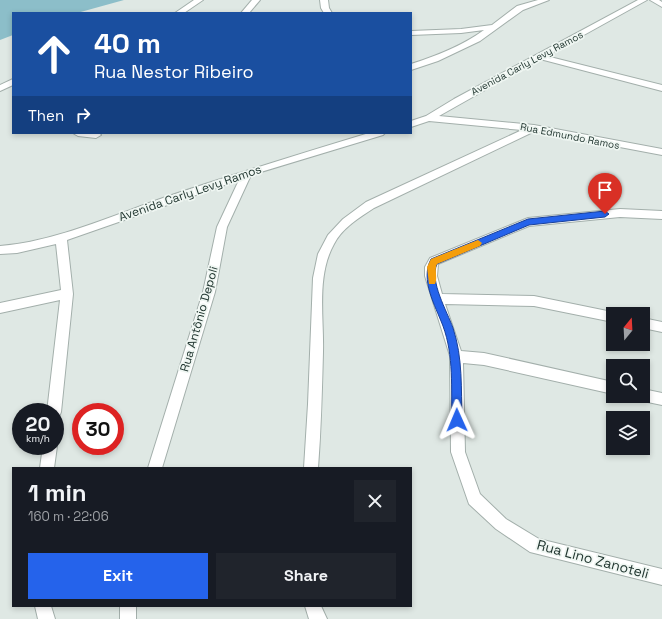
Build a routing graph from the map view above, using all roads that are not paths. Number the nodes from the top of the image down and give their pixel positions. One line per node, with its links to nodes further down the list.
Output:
1 (199, 0): 8 (street)
2 (256, 0): 9 (street)
3 (324, 0): 10 (street)
4 (546, 0): 11 (street)
5 (643, 0): 13 (street, Avenida Carly Levy Ramos)
6 (654, 0): 7 (street)
7 (662, 5)
8 (181, 12)
9 (246, 12)
10 (327, 12)
11 (494, 27): 12 (street); 14 (street)
12 (412, 33)
13 (540, 57): 17 (street); 18 (street, Avenida Carly Levy Ramos)
14 (412, 67)
15 (12, 82): 16 (street)
16 (0, 88)
17 (662, 88)
18 (429, 118): 19 (street, Avenida Carly Levy Ramos); 20 (street, Rua Edmundo Ramos)
19 (412, 124)
20 (534, 128): 22 (street, Rua Edmundo Ramos); 41 (street)
21 (377, 134): 23 (street, Avenida Carly Levy Ramos)
22 (662, 152)
23 (247, 173): 25 (street, Avenida Carly Levy Ramos); 40 (street, Rua Antônio Depoli)
24 (662, 215): 28 (street, Rua Lino Zanoteli)
25 (61, 238): 26 (street, Avenida Carly Levy Ramos); 27 (street)
26 (0, 250)
27 (67, 294): 29 (street); 37 (street)
28 (437, 299): 30 (street); 33 (street, Rua Lino Zanoteli)
29 (0, 308)
30 (606, 316)
31 (650, 324): 32 (street)
32 (662, 327)
33 (456, 356): 34 (street); 42 (street, Rua Lino Zanoteli)
34 (606, 386)
35 (650, 396): 36 (street)
36 (662, 399)
37 (55, 403)
38 (49, 455): 39 (street)
39 (47, 467)
40 (155, 467)
41 (311, 467)
42 (662, 577)
43 (43, 607): 46 (street)
44 (128, 607): 47 (street)
45 (313, 607): 48 (street)
46 (47, 619)
47 (128, 619)
48 (319, 619)

